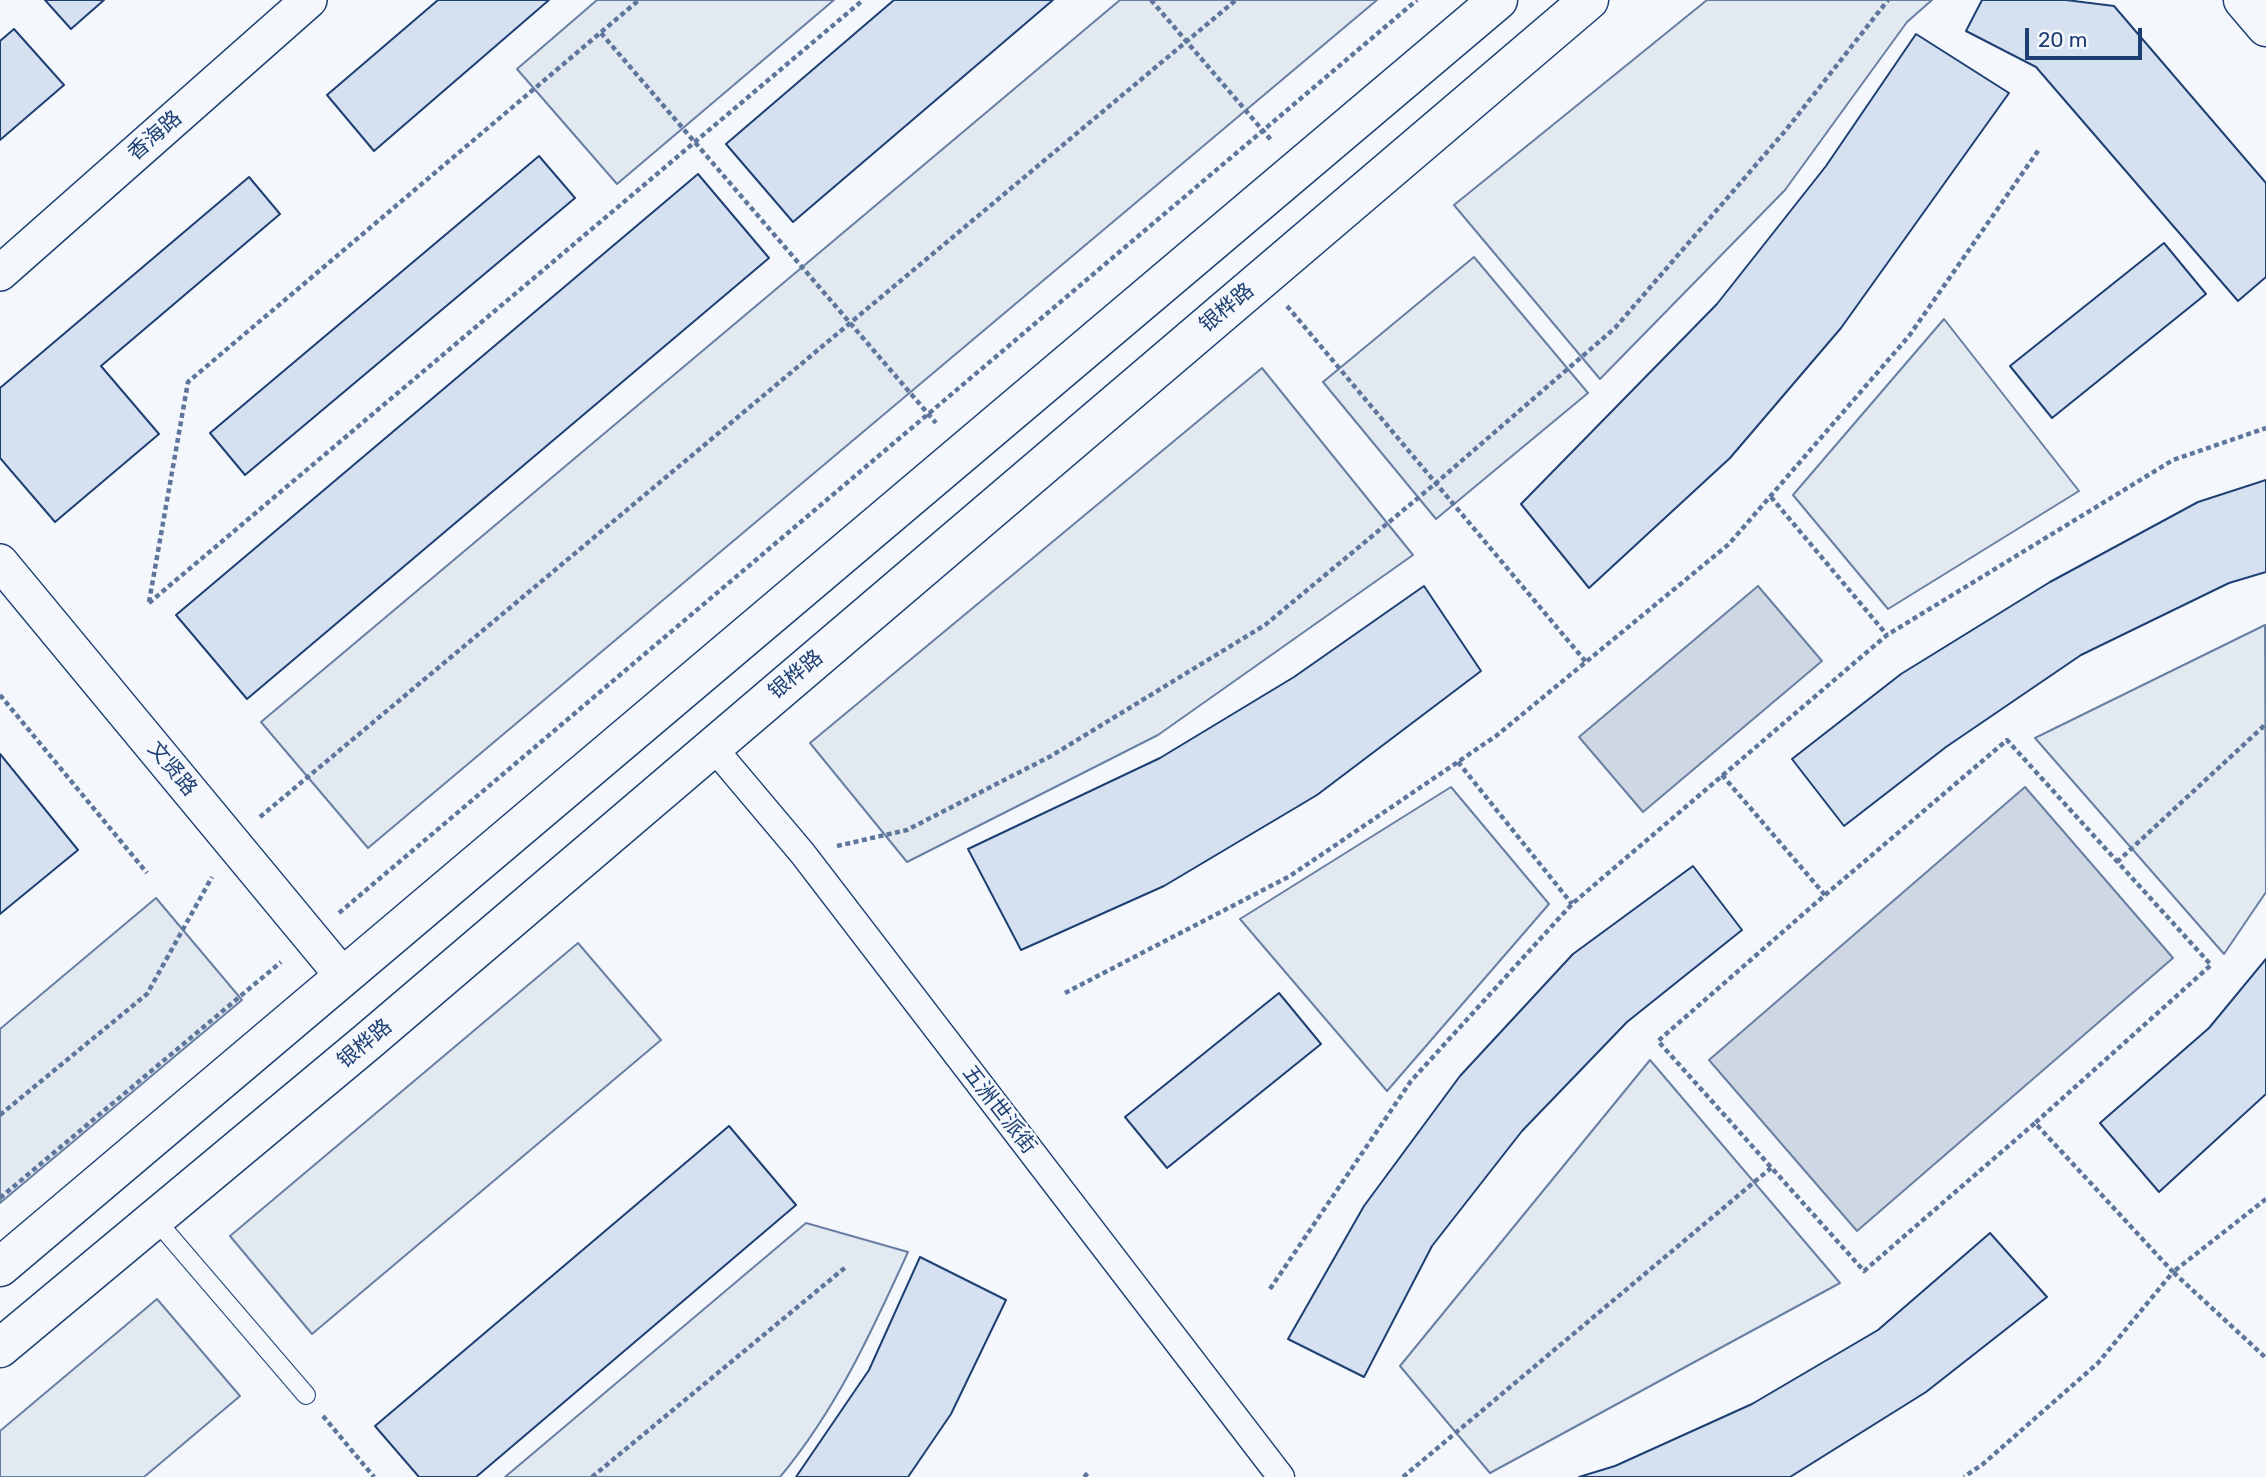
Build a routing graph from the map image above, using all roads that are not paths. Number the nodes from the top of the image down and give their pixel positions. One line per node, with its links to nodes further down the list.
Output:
1 (309, 0): 6 (street, 香海路)
2 (1498, 0): 9 (main road)
3 (1589, 0): 8 (main road, 银桦路)
4 (2243, 0): 5 (main road)
5 (2266, 27)
6 (0, 273)
7 (0, 562): 9 (street, 文贤路)
8 (712, 746): 10 (main road, 银桦路); 14 (street, 五洲世派街)
9 (343, 976): 11 (main road)
10 (155, 1219): 12 (main road, 银桦路); 13 (lane)
11 (0, 1267)
12 (0, 1348)
13 (306, 1395)
14 (1281, 1477)

